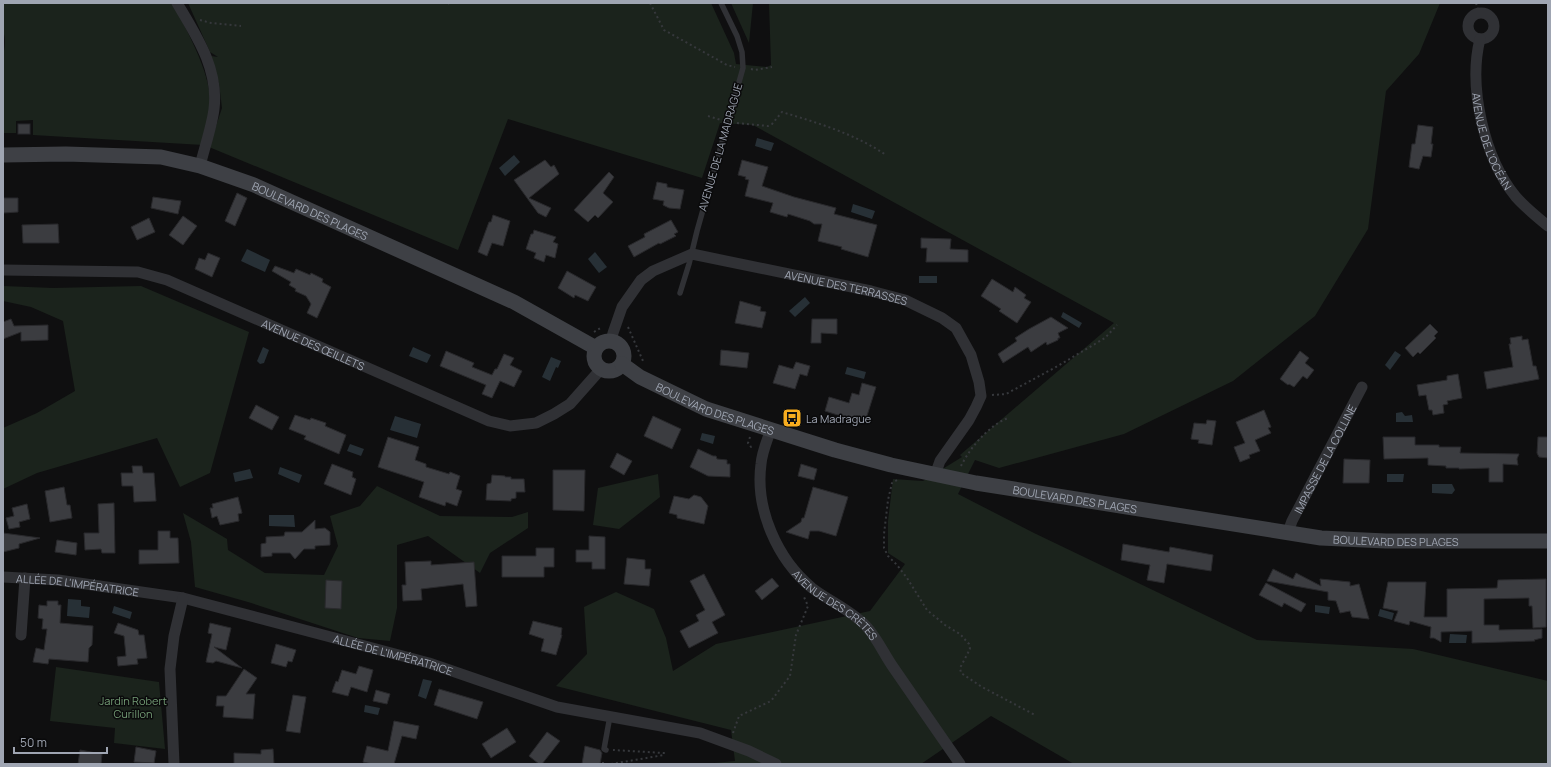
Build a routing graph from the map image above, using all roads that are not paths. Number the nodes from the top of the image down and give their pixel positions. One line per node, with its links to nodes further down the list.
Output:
1 (177, 3): 6 (street)
2 (721, 3): 8 (lane, AVENUE DE LA MADRAGUE)
3 (1477, 8): 4 (street); 4 (street)
4 (1480, 39): 7 (street, AVENUE DE L'OCÉAN)
5 (3, 155): 6 (main road, BOULEVARD DES PLAGES)
6 (200, 166): 12 (main road, BOULEVARD DES PLAGES)
7 (1548, 226)
8 (692, 254): 10 (lane, AVENUE DE LA MADRAGUE); 11 (street); 17 (street, AVENUE DES TERRASSES)
9 (3, 270): 14 (street, AVENUE DES ŒILLETS)
10 (680, 293)
11 (611, 341): 12 (main road); 13 (main road)
12 (596, 348): 14 (main road)
13 (622, 364): 14 (main road); 16 (main road, BOULEVARD DES PLAGES)
14 (601, 369)
15 (1362, 387): 18 (street, IMPASSE DE LA COLLINE)
16 (771, 429): 17 (main road, BOULEVARD DES PLAGES); 28 (street, AVENUE DES CRÊTES)
17 (935, 475): 18 (main road, BOULEVARD DES PLAGES)
18 (1288, 532): 19 (main road, BOULEVARD DES PLAGES)
19 (1548, 541)
20 (3, 577): 21 (street, ALLÉE DE L'IMPÉRATRICE)
21 (25, 578): 22 (street, ALLÉE DE L'IMPÉRATRICE); 23 (street)
22 (183, 598): 24 (street, ALLÉE DE L'IMPÉRATRICE); 26 (street)
23 (21, 635)
24 (610, 716): 25 (lane); 27 (street, ALLÉE DE L'IMPÉRATRICE)
25 (606, 750)
26 (174, 764)
27 (776, 764)
28 (960, 764)

